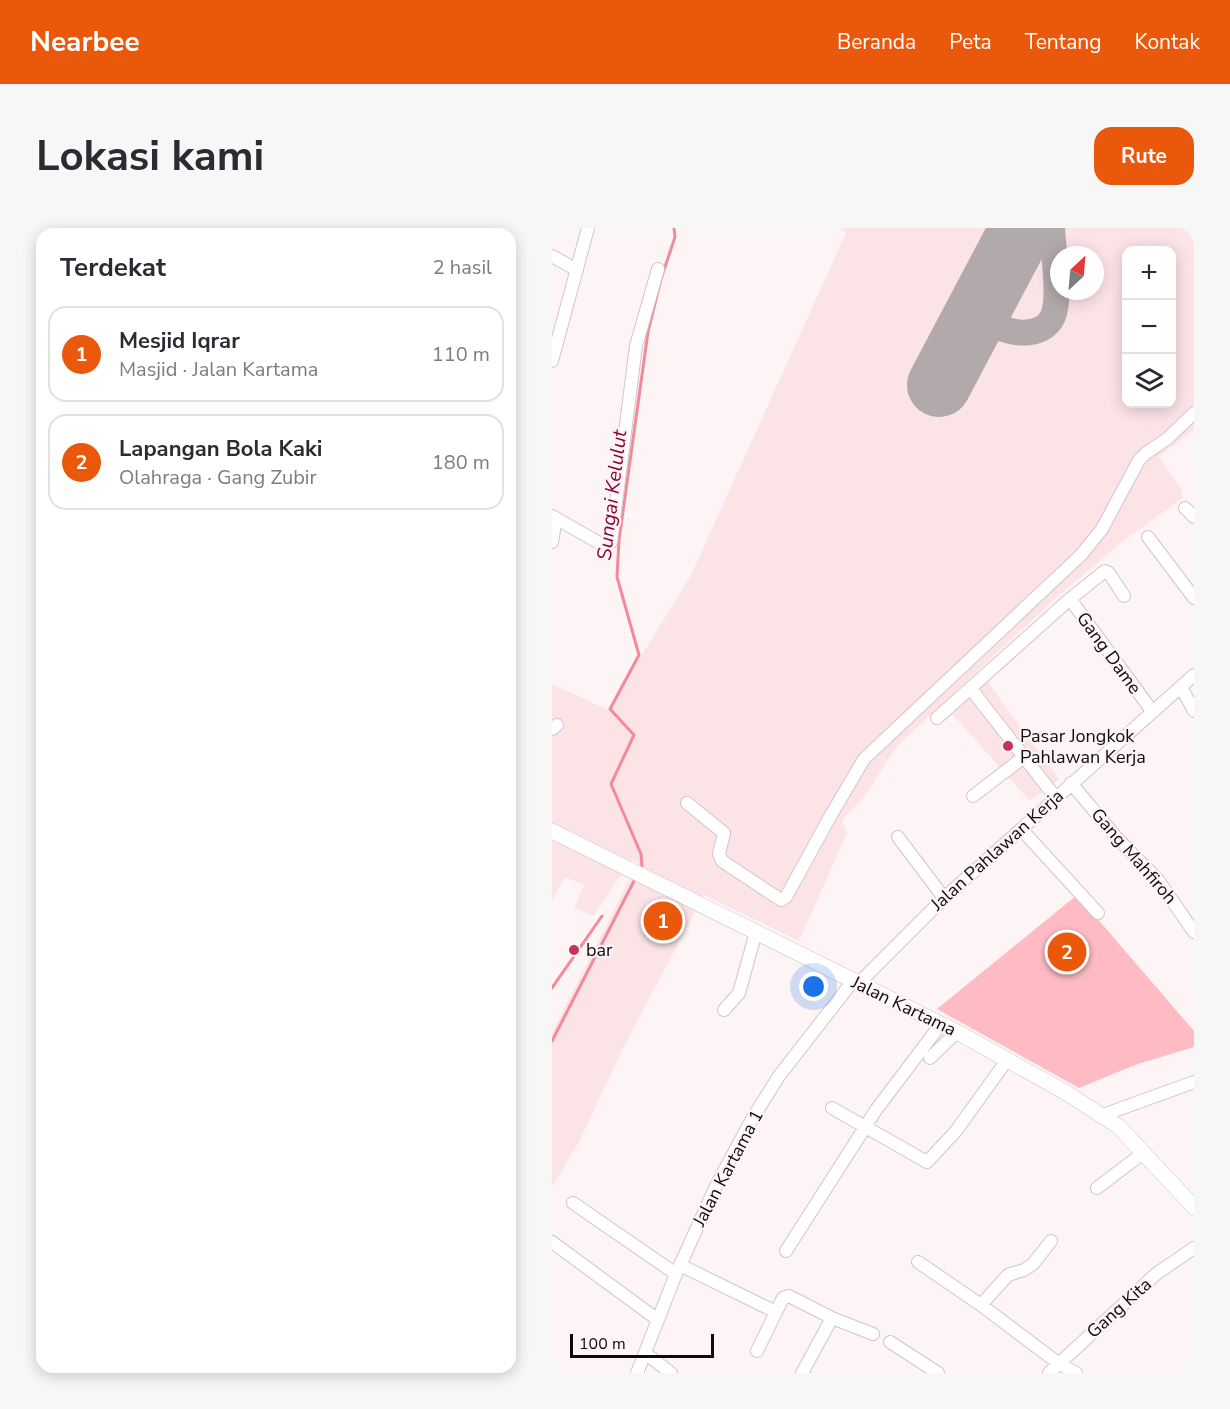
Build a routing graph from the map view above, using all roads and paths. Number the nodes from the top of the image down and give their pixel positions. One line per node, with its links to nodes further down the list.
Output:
1 (588, 228): 4 (street)
2 (552, 256): 4 (street)
3 (658, 269): 8 (street)
4 (577, 270): 5 (street)
5 (552, 361)
6 (1194, 413): 25 (street)
7 (1185, 508): 9 (street)
8 (554, 517): 11 (street)
9 (1194, 518)
10 (1148, 537): 13 (street)
11 (552, 542)
12 (1124, 596): 14 (street, Gang Dame)
13 (1194, 598)
14 (1070, 599): 17 (street); 18 (street, Gang Dame)
15 (1194, 675): 16 (street, Jalan Pahlawan Kerja)
16 (1181, 687): 18 (street, Jalan Pahlawan Kerja); 19 (street)
17 (971, 689): 20 (street); 21 (street)
18 (1152, 711): 22 (street, Jalan Pahlawan Kerja)
19 (1194, 711)
20 (937, 718)
21 (1024, 757): 23 (street); 24 (street)
22 (1071, 783): 24 (street, Jalan Pahlawan Kerja); 32 (street, Gang Mahfiroh)
23 (973, 796)
24 (1056, 798): 26 (street, Jalan Pahlawan Kerja)
25 (687, 803)
26 (1020, 829): 29 (street, Jalan Pahlawan Kerja); 30 (street)
27 (552, 831): 31 (main road, Jalan Kartama)
28 (898, 837): 29 (street)
29 (944, 898): 33 (street, Jalan Pahlawan Kerja)
30 (1098, 913)
31 (756, 932): 33 (main road, Jalan Kartama); 34 (street)
32 (1194, 932)
33 (856, 982): 35 (main road, Jalan Kartama); 52 (street, Jalan Kartama 1)
34 (724, 1010)
35 (941, 1024): 36 (main road, Jalan Kartama); 42 (street)
36 (957, 1032): 37 (street); 38 (main road, Jalan Kartama)
37 (930, 1058)
38 (1007, 1060): 41 (main road, Jalan Kartama); 42 (street)
39 (1194, 1082): 41 (street)
40 (832, 1108): 42 (street)
41 (1103, 1116): 43 (main road, Jalan Kartama)
42 (865, 1126): 50 (street)
43 (1143, 1153): 44 (street); 46 (main road, Jalan Kartama)
44 (1097, 1188)
45 (573, 1203): 52 (street)
46 (1193, 1204)
47 (1051, 1240): 53 (street)
48 (552, 1242): 56 (street)
49 (1194, 1248): 61 (street, Gang Kita)
50 (786, 1251)
51 (918, 1262): 53 (street)
52 (678, 1269): 54 (street); 56 (street, Jalan Kartama 1)
53 (981, 1305): 61 (street)
54 (776, 1312): 55 (street); 59 (street)
55 (832, 1317): 57 (street); 64 (street)
56 (658, 1320): 60 (street, Jalan Kartama 1)
57 (873, 1334)
58 (890, 1342): 65 (street)
59 (757, 1351)
60 (645, 1353): 62 (street, Jalan Kartama 1); 63 (street)
61 (1058, 1363): 66 (street, Gang Kita); 67 (street)
62 (637, 1373)
63 (671, 1373)
64 (802, 1373)
65 (938, 1373)
66 (1048, 1373)
67 (1076, 1373)

